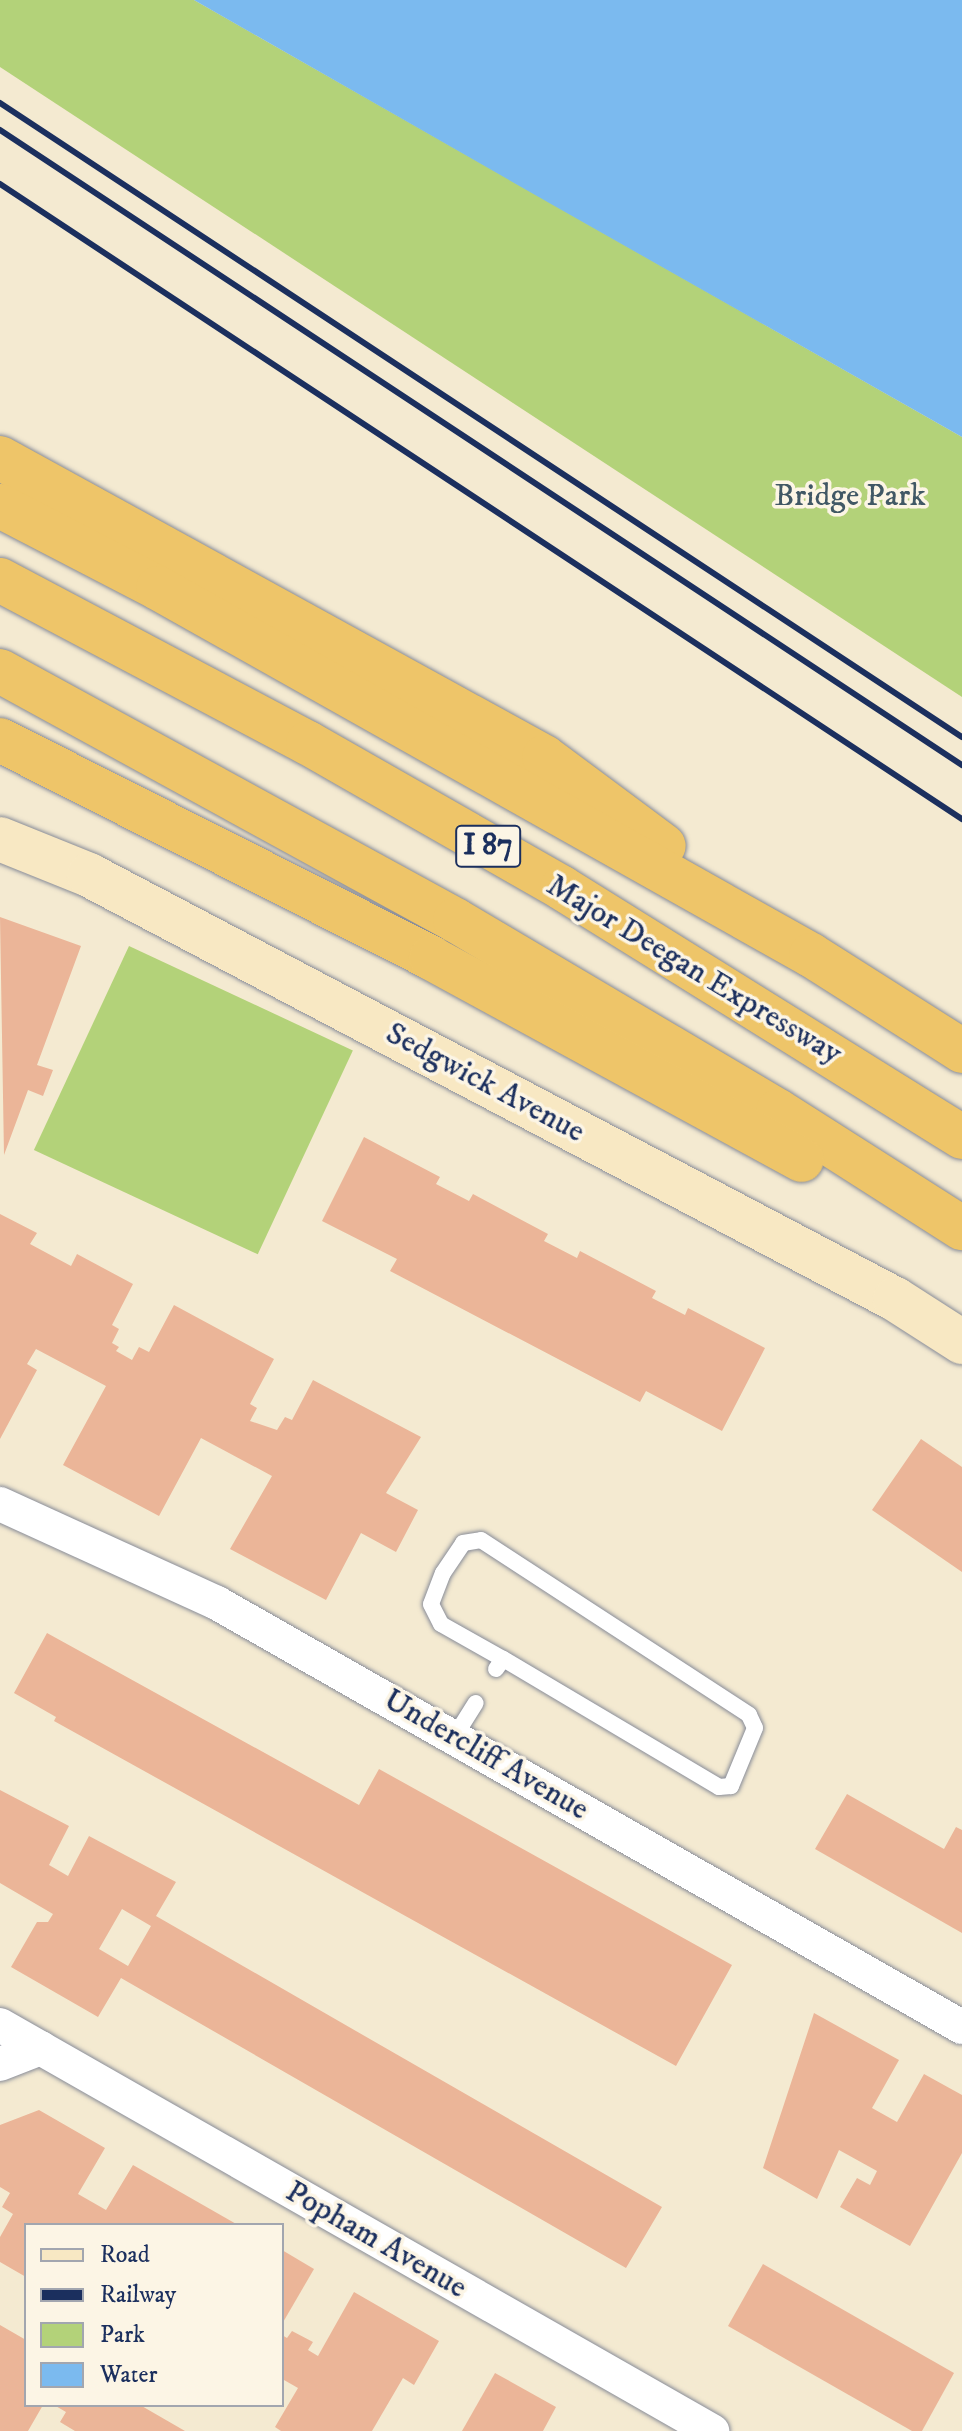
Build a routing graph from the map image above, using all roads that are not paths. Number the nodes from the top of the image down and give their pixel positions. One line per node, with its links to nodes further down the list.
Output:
1 (0, 458): 7 (highway)
2 (0, 506): 7 (highway, Major Deegan Expressway / I 87)
3 (0, 580): 9 (highway, Major Deegan Expressway / I 87)
4 (0, 671): 10 (highway)
5 (0, 740): 11 (highway)
6 (0, 839): 12 (main road, Sedgwick Avenue)
7 (811, 955): 8 (highway, Major Deegan Expressway / I 87)
8 (962, 1051)
9 (962, 1137)
10 (962, 1228)
11 (962, 1249)
12 (962, 1342)
13 (0, 1504): 16 (street, Undercliff Avenue)
14 (500, 1664): 14 (lane)
15 (476, 1703): 16 (lane)
16 (455, 1736): 18 (street, Undercliff Avenue)
17 (0, 2025): 19 (street, Popham Avenue)
18 (962, 2027)
19 (41, 2048): 20 (street); 21 (street, Popham Avenue)
20 (0, 2064)
21 (671, 2421): 22 (street, Popham Avenue)
22 (712, 2431)

